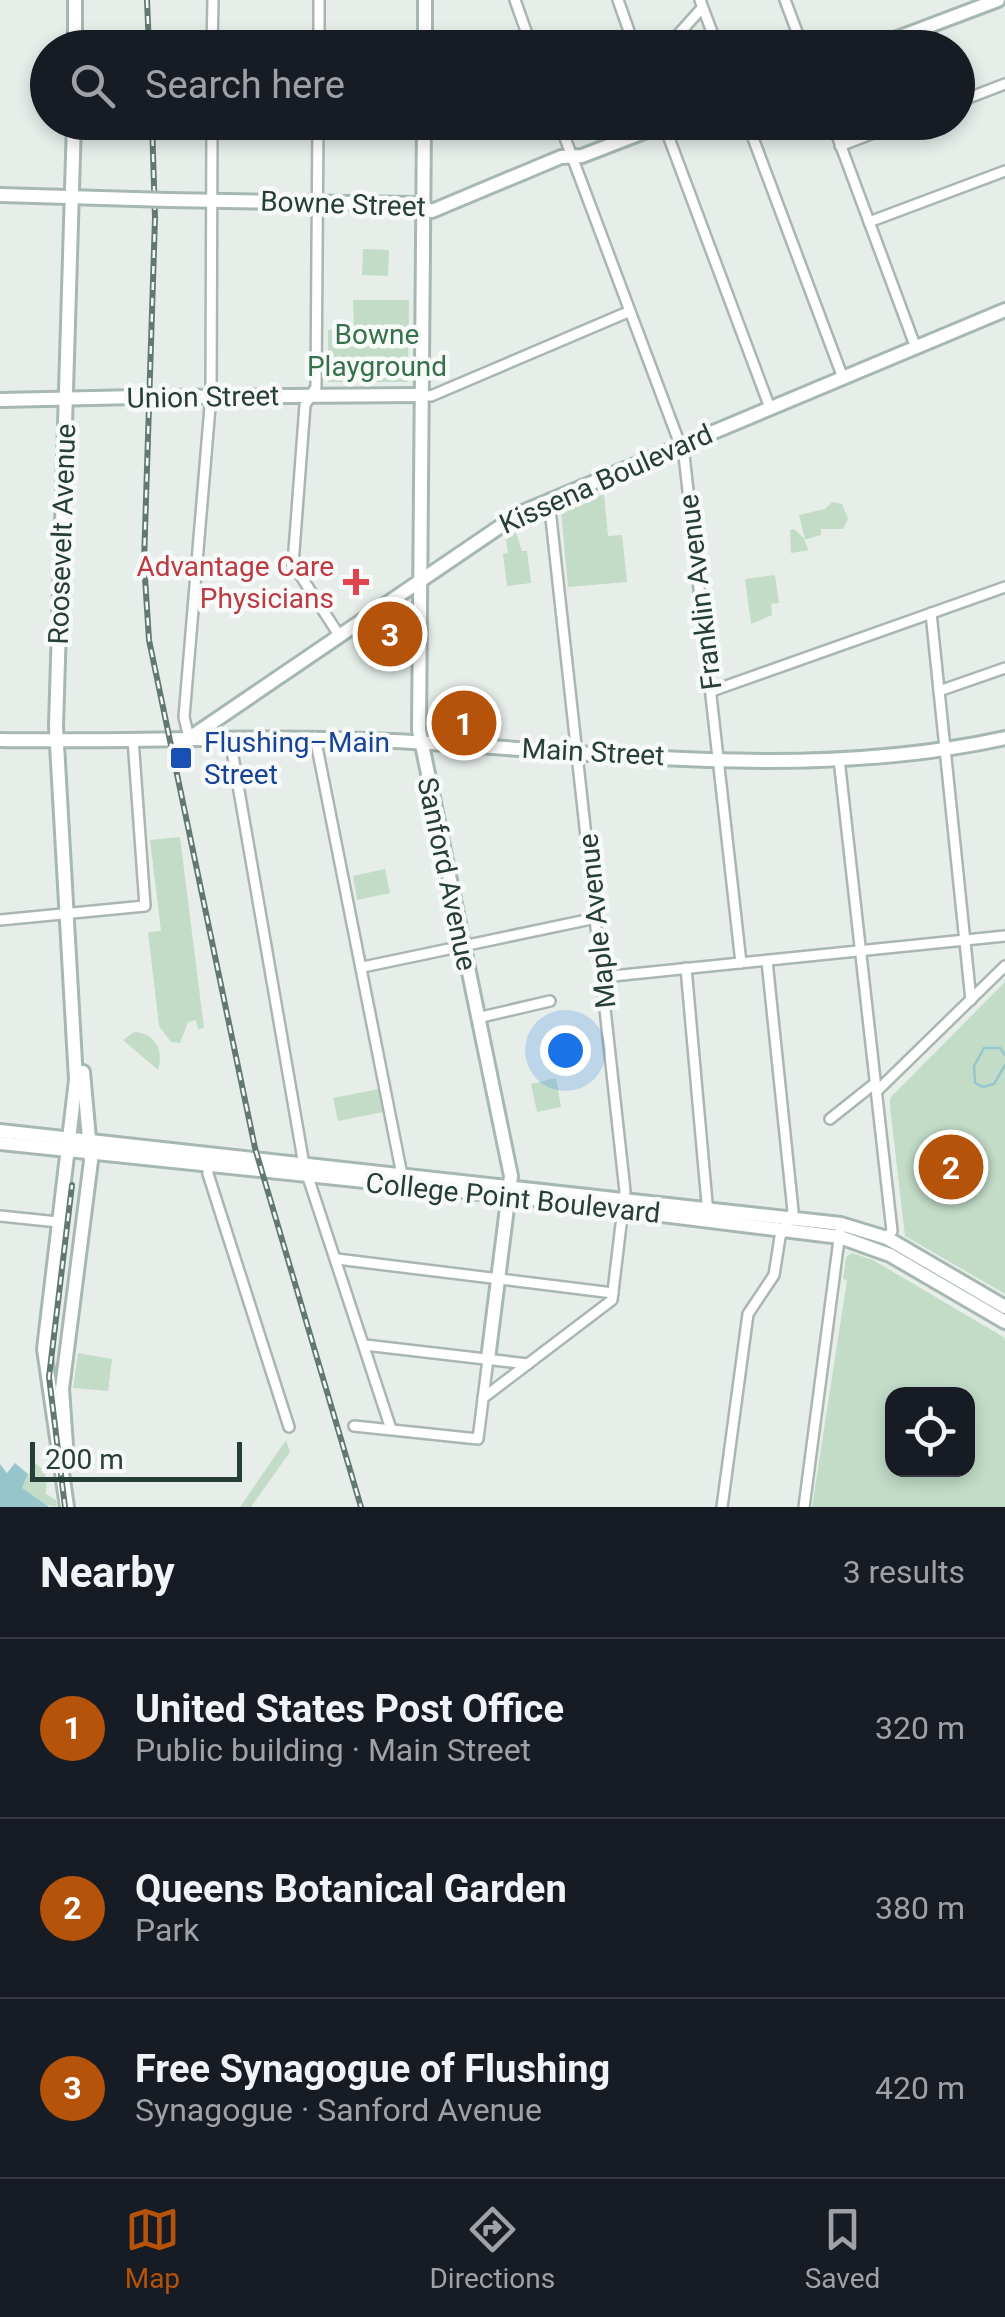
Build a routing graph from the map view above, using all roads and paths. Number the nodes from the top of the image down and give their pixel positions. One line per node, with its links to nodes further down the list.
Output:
1 (75, 0): 10 (main road)
2 (213, 0): 11 (street)
3 (320, 0): 12 (street)
4 (425, 0): 13 (main road)
5 (514, 0): 14 (street)
6 (618, 0): 15 (street)
7 (785, 0): 18 (street)
8 (998, 0): 19 (main road)
9 (701, 4): 16 (street); 17 (street)
10 (75, 30)
11 (212, 30)
12 (319, 30)
13 (424, 30)
14 (525, 30)
15 (629, 30)
16 (680, 30)
17 (711, 30)
18 (796, 30)
19 (919, 30)
20 (1005, 84): 21 (street)
21 (975, 95)
22 (74, 140): 36 (main road, Roosevelt Avenue)
23 (212, 140): 37 (street)
24 (318, 140): 38 (street)
25 (424, 140): 39 (main road, Sanford Avenue)
26 (565, 140): 33 (street, Franklin Avenue)
27 (617, 140): 33 (main road, Bowne Street)
28 (672, 140): 50 (street)
29 (753, 140): 44 (street)
30 (838, 140): 32 (street)
31 (856, 140): 32 (street)
32 (840, 146): 40 (street)
33 (571, 156): 39 (main road, Bowne Street); 42 (street, Franklin Avenue)
34 (1005, 171): 40 (street)
35 (0, 196): 36 (main road, Bowne Street)
36 (73, 197): 37 (main road, Bowne Street, bridge); 48 (main road, Roosevelt Avenue)
37 (211, 200): 38 (main road, Bowne Street); 46 (street)
38 (318, 203): 39 (main road, Bowne Street); 45 (street)
39 (424, 208): 47 (main road, Sanford Avenue)
40 (869, 222): 43 (street)
41 (1005, 310): 43 (main road, Kissena Boulevard)
42 (628, 312): 47 (street, Union Street); 51 (street, Franklin Avenue)
43 (916, 348): 44 (main road, Kissena Boulevard)
44 (843, 378): 50 (main road, Kissena Boulevard)
45 (310, 395): 46 (main road, Union Street); 47 (main road, Union Street); 56 (street)
46 (211, 396): 48 (main road, Union Street, bridge); 61 (street)
47 (421, 396): 53 (main road, Sanford Avenue)
48 (67, 398): 49 (main road, Union Street); 66 (main road, Roosevelt Avenue)
49 (0, 400)
50 (770, 408): 51 (main road, Kissena Boulevard)
51 (678, 445): 52 (main road, Kissena Boulevard); 58 (street, Franklin Avenue)
52 (549, 500): 53 (main road, Kissena Boulevard); 68 (street, Maple Avenue)
53 (419, 580): 56 (main road, Kissena Boulevard); 67 (main road, Sanford Avenue)
54 (1005, 586): 55 (street)
55 (931, 613): 58 (street); 59 (street)
56 (338, 635): 61 (main road, Kissena Boulevard)
57 (1005, 668): 59 (street)
58 (712, 691): 70 (street, Franklin Avenue)
59 (939, 691): 69 (street)
60 (315, 737): 64 (main road, Main Street); 67 (main road, Main Street); 83 (street)
61 (189, 738): 63 (main road, Main Street); 64 (main road, Main Street)
62 (1005, 738): 69 (main road, Main Street)
63 (132, 739): 66 (main road, Main Street); 72 (street)
64 (230, 739): 96 (street)
65 (0, 740): 66 (main road, Main Street)
66 (57, 740): 72 (main road, Roosevelt Avenue)
67 (421, 743): 68 (main road, Main Street); 78 (main road, Sanford Avenue)
68 (579, 751): 70 (main road, Main Street); 73 (street, Maple Avenue)
69 (946, 751): 71 (main road, Main Street); 76 (street)
70 (720, 759): 71 (main road, Main Street); 81 (street, Franklin Avenue)
71 (839, 759): 79 (street)
72 (69, 915): 74 (street); 77 (main road, Roosevelt Avenue)
73 (596, 918): 78 (street); 85 (street, Maple Avenue)
74 (0, 920)
75 (1005, 936): 76 (street)
76 (966, 940): 79 (street); 86 (street)
77 (71, 945): 93 (main road, Roosevelt Avenue); 94 (main road, Roosevelt Avenue)
78 (462, 948): 83 (street); 88 (main road, Sanford Avenue)
79 (860, 951): 80 (street); 89 (street)
80 (767, 960): 81 (street); 103 (street)
81 (742, 963): 84 (street)
82 (1005, 966): 86 (street)
83 (363, 967): 97 (street)
84 (686, 968): 85 (street); 100 (street)
85 (603, 977): 99 (street, Maple Avenue)
86 (970, 1000): 89 (street)
87 (550, 1001): 88 (street)
88 (477, 1018): 98 (main road, Sanford Avenue)
89 (875, 1088): 90 (street); 105 (street)
90 (830, 1119)
91 (0, 1130): 93 (main road, College Point Boulevard)
92 (0, 1143): 93 (main road, College Point Boulevard)
93 (70, 1145): 94 (main road, College Point Boulevard); 102 (main road, Roosevelt Avenue)
94 (90, 1148): 95 (main road, College Point Boulevard); 113 (main road, Roosevelt Avenue)
95 (208, 1160): 96 (main road, College Point Boulevard); 118 (street)
96 (306, 1170): 97 (main road, College Point Boulevard); 106 (street)
97 (403, 1180): 98 (main road, College Point Boulevard)
98 (509, 1190): 99 (main road, College Point Boulevard); 107 (main road, Sanford Avenue)
99 (624, 1203): 100 (main road, College Point Boulevard); 108 (street, Maple Avenue)
100 (708, 1214): 103 (main road, College Point Boulevard)
101 (0, 1216): 102 (street)
102 (58, 1222): 115 (main road, Roosevelt Avenue)
103 (787, 1224): 104 (main road, College Point Boulevard); 121 (street)
104 (840, 1231): 105 (main road, College Point Boulevard); 122 (street)
105 (883, 1244): 109 (main road, College Point Boulevard); 110 (main road, College Point Boulevard)
106 (337, 1259): 107 (street); 111 (street)
107 (498, 1278): 108 (street); 112 (main road, Sanford Avenue)
108 (613, 1293): 114 (street)
109 (1005, 1307)
110 (1005, 1322)
111 (365, 1345): 112 (street); 119 (street)
112 (488, 1359): 114 (street); 116 (street, Sanford Avenue)
113 (64, 1364): 115 (main road); 120 (main road, Roosevelt Avenue)
114 (528, 1364): 116 (street)
115 (45, 1365): 120 (main road, Roosevelt Avenue)
116 (484, 1398): 119 (street, Sanford Avenue)
117 (354, 1426): 119 (street)
118 (289, 1428)
119 (392, 1430)
120 (69, 1504)
121 (722, 1507)
122 (804, 1507)

